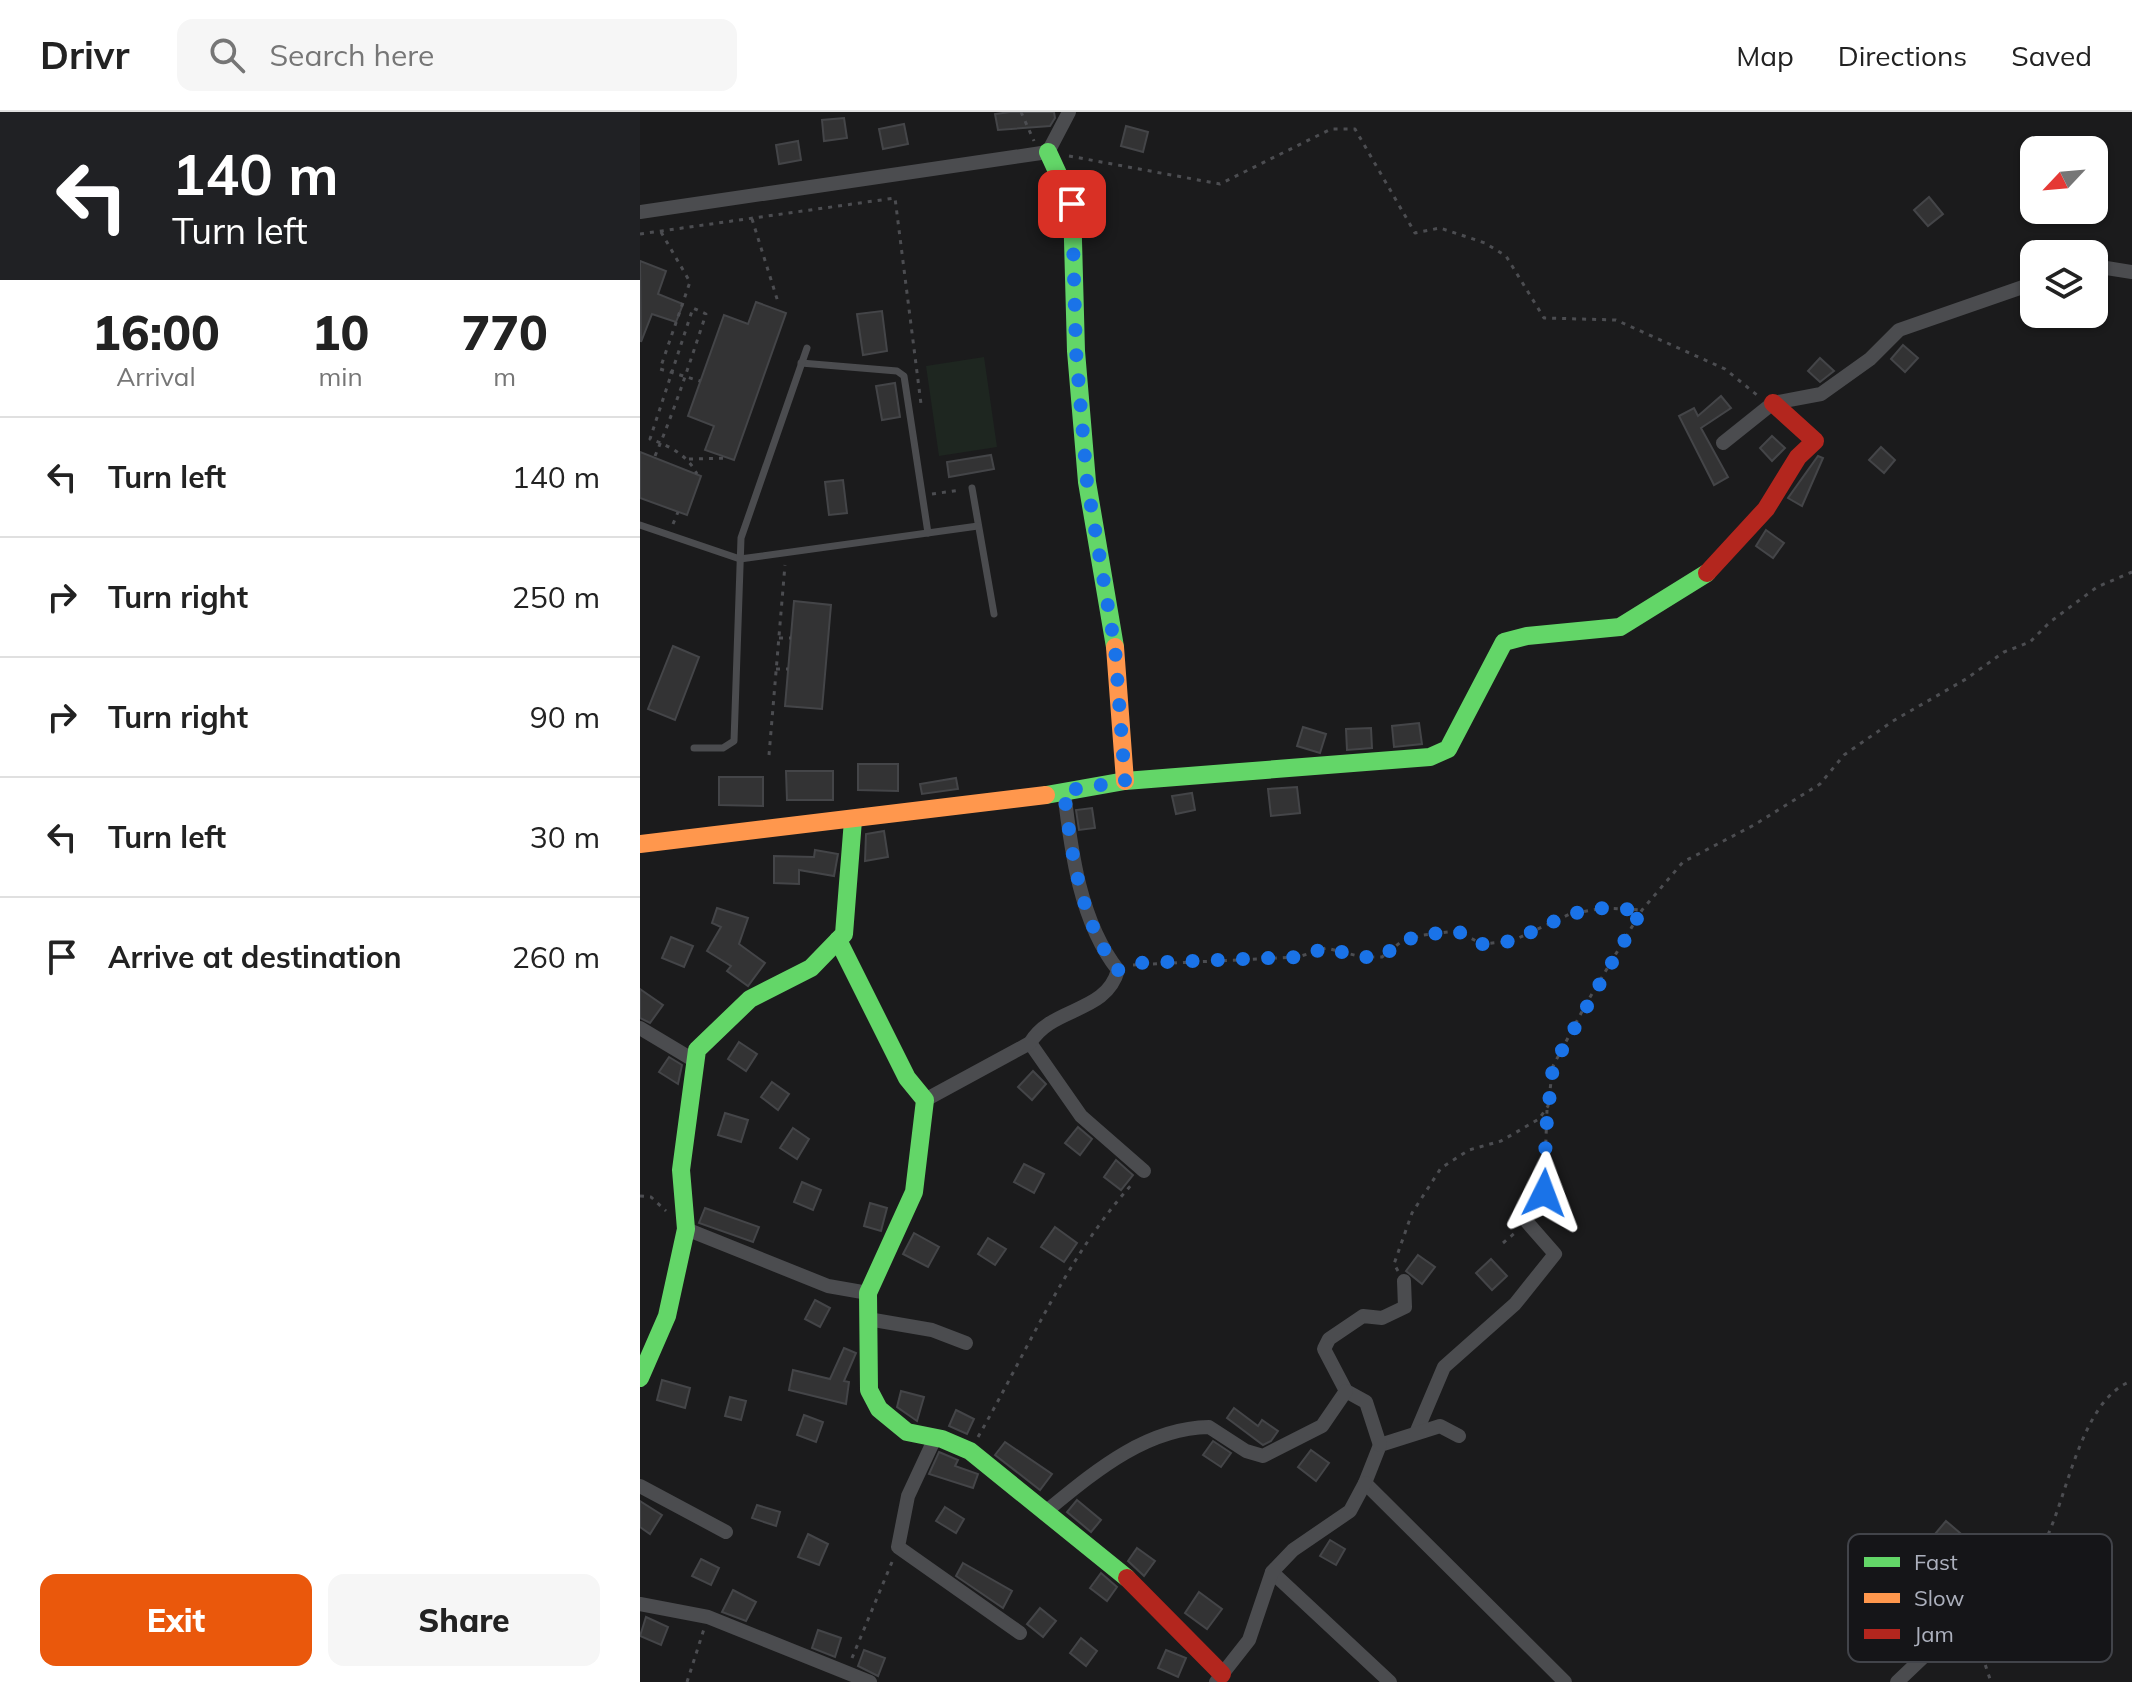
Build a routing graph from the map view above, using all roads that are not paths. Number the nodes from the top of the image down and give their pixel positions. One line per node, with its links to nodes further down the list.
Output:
1 (1069, 112): 2 (street)
2 (1048, 152): 3 (street); 18 (street)
3 (640, 212)
4 (2108, 268): 5 (street)
5 (2132, 272)
6 (2020, 288): 9 (street)
7 (807, 348): 8 (lane)
8 (801, 363): 14 (lane); 15 (lane)
9 (1773, 403): 10 (street); 18 (street)
10 (1723, 443)
11 (972, 488): 13 (lane)
12 (640, 526): 15 (lane)
13 (978, 526): 14 (lane); 16 (lane)
14 (928, 533): 15 (lane)
15 (740, 559): 17 (lane)
16 (994, 614)
17 (694, 748)
18 (1125, 781): 19 (street)
19 (1064, 791): 20 (street); 24 (street)
20 (853, 820): 21 (street); 22 (street)
21 (640, 844)
22 (838, 940): 25 (street); 26 (street)
23 (640, 1028): 25 (street)
24 (1030, 1043): 26 (street); 27 (street)
25 (695, 1061): 29 (street)
26 (925, 1100): 31 (street)
27 (1144, 1171)
28 (1527, 1222): 36 (street)
29 (686, 1229): 31 (street); 34 (street)
30 (1404, 1281): 35 (street)
31 (868, 1293): 32 (street)
32 (868, 1319): 33 (street); 38 (street)
33 (966, 1343)
34 (640, 1378)
35 (1346, 1391): 39 (street); 42 (street)
36 (1416, 1433): 37 (street); 39 (street)
37 (1459, 1436)
38 (935, 1438): 42 (street); 46 (street)
39 (1380, 1445): 40 (street)
40 (1365, 1483): 44 (street); 51 (street)
41 (640, 1486): 43 (street)
42 (1044, 1513): 48 (street)
43 (726, 1532)
44 (1272, 1572): 48 (street); 50 (street)
45 (640, 1604): 49 (street)
46 (1020, 1633)
47 (1918, 1662): 52 (street)
48 (1219, 1678)
49 (870, 1682)
50 (1390, 1682)
51 (1565, 1682)
52 (1897, 1682)

